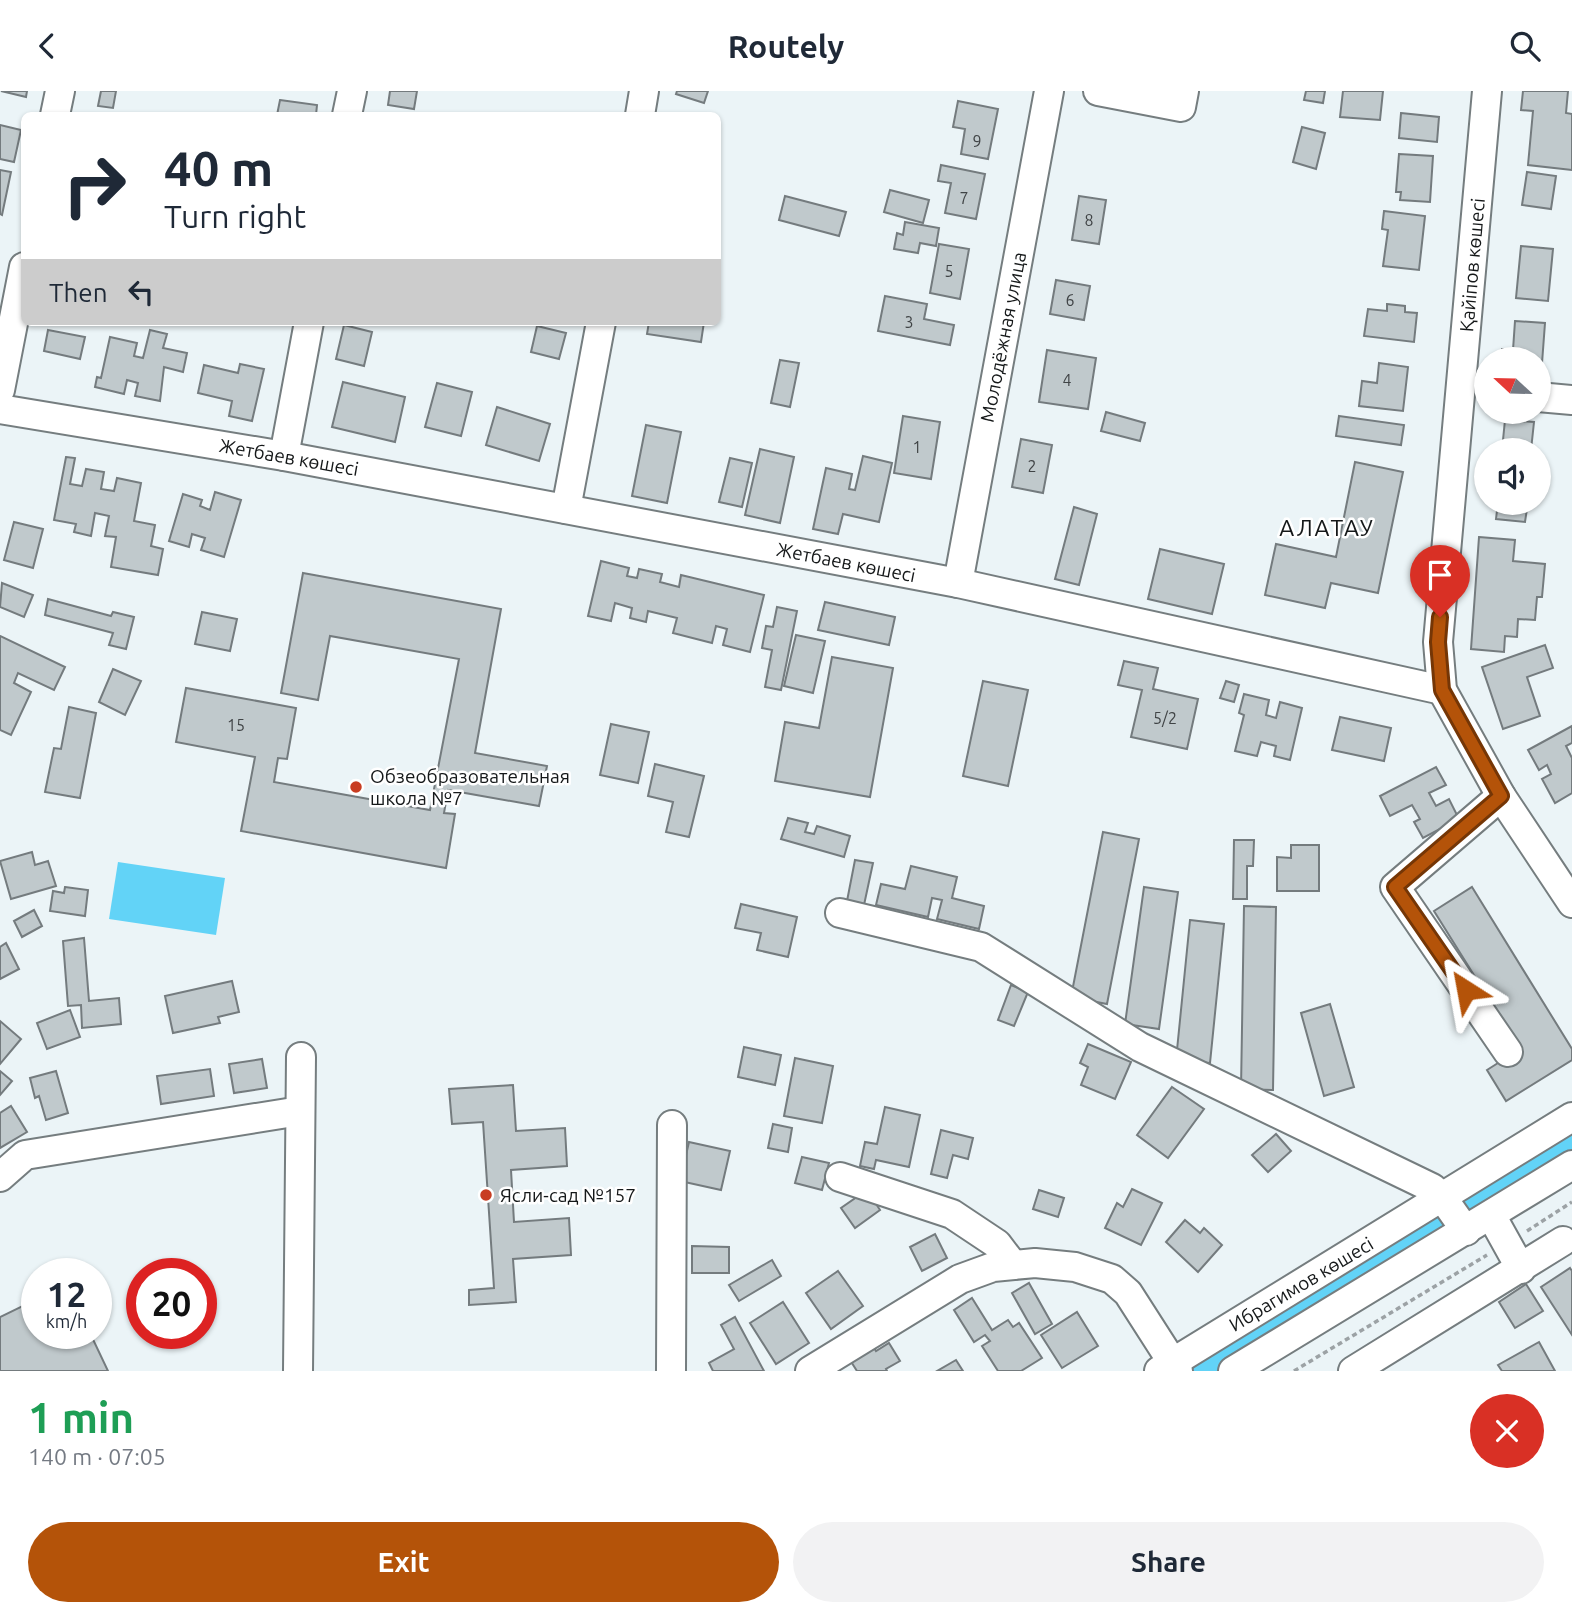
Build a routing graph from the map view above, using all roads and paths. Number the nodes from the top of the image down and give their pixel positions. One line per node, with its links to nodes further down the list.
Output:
1 (60, 91): 8 (street)
2 (352, 91): 9 (street)
3 (644, 91): 10 (street)
4 (1049, 91): 22 (street, Молодёжная улица)
5 (1098, 91): 6 (street)
6 (1184, 91)
7 (1487, 91): 14 (street, Қайіпов көшесі)
8 (56, 112)
9 (348, 112)
10 (640, 112)
11 (21, 282): 15 (street)
12 (308, 326): 20 (street)
13 (600, 326): 21 (street)
14 (1476, 347)
15 (0, 390)
16 (1474, 390): 23 (street, Қайіпов көшесі)
17 (1551, 398): 18 (street)
18 (1572, 400)
19 (0, 409): 20 (street, Жетбаев көшесі)
20 (284, 456): 21 (street, Жетбаев көшесі)
21 (566, 509): 22 (street, Жетбаев көшесі)
22 (958, 583): 23 (street, Жетбаев көшесі)
23 (1442, 690): 24 (street)
24 (1501, 796): 25 (street); 27 (street)
25 (1572, 903)
26 (840, 913): 35 (street)
27 (1508, 1052)
28 (302, 1056): 29 (street)
29 (300, 1111): 33 (street); 44 (street)
30 (1572, 1117): 35 (street, Ибрагимов көшесі)
31 (672, 1125): 45 (street)
32 (1569, 1172): 37 (street, Ибрагимов көшесі)
33 (0, 1177)
34 (840, 1177): 41 (street)
35 (1442, 1197): 38 (street); 43 (street, Ибрагимов көшесі)
36 (1572, 1202): 40 (path)
37 (1491, 1215): 38 (street, Ибрагимов көшесі); 40 (street)
38 (1466, 1231): 47 (street, Ибрагимов көшесі)
39 (1563, 1241): 42 (street)
40 (1507, 1244): 42 (street); 48 (path)
41 (1013, 1265): 43 (street); 46 (street)
42 (1521, 1269): 49 (street)
43 (1170, 1368)
44 (298, 1371)
45 (671, 1371)
46 (810, 1371)
47 (1233, 1371)
48 (1294, 1371)
49 (1353, 1371)

